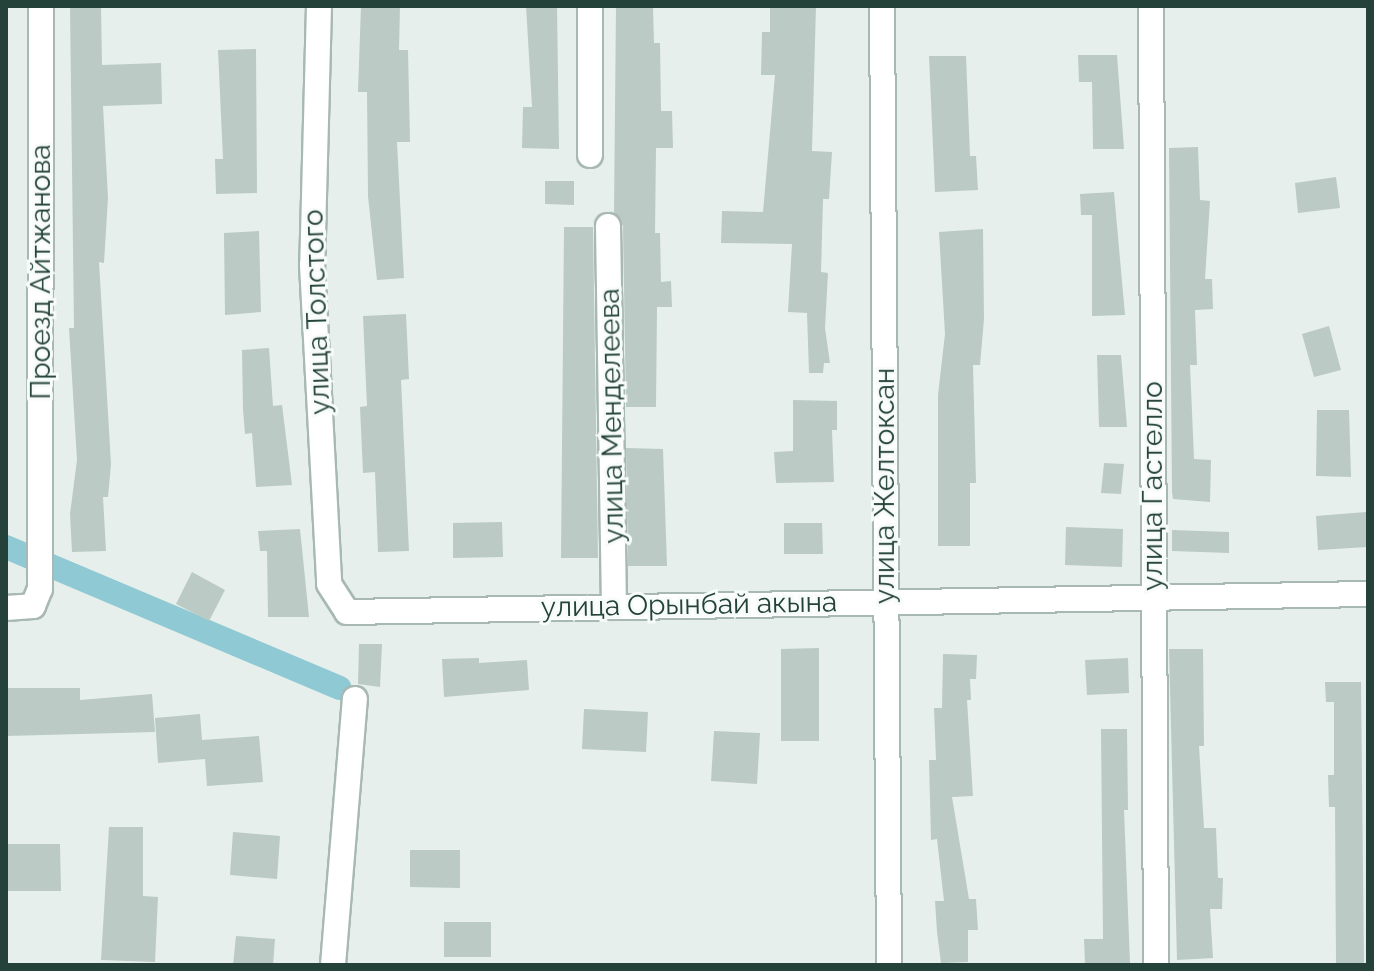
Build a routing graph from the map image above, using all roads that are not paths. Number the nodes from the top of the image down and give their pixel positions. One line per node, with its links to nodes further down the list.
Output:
1 (41, 6): 12 (street, Проезд Айтжанова)
2 (319, 6): 13 (street, улица Толстого)
3 (590, 6): 6 (street)
4 (882, 6): 10 (street, улица Желтоксан)
5 (1151, 6): 9 (street, улица Гастелло)
6 (590, 155)
7 (608, 226): 11 (street, улица Менделеева)
8 (1368, 594): 9 (street, улица Орынбай акына)
9 (1153, 595): 10 (street, улица Орынбай акына); 17 (street, улица Гастелло)
10 (885, 601): 11 (street, улица Орынбай акына); 16 (street, улица Желтоксан)
11 (614, 607): 13 (street, улица Орынбай акына)
12 (6, 608)
13 (347, 612)
14 (355, 699): 15 (street)
15 (333, 965)
16 (889, 965)
17 (1156, 965)

